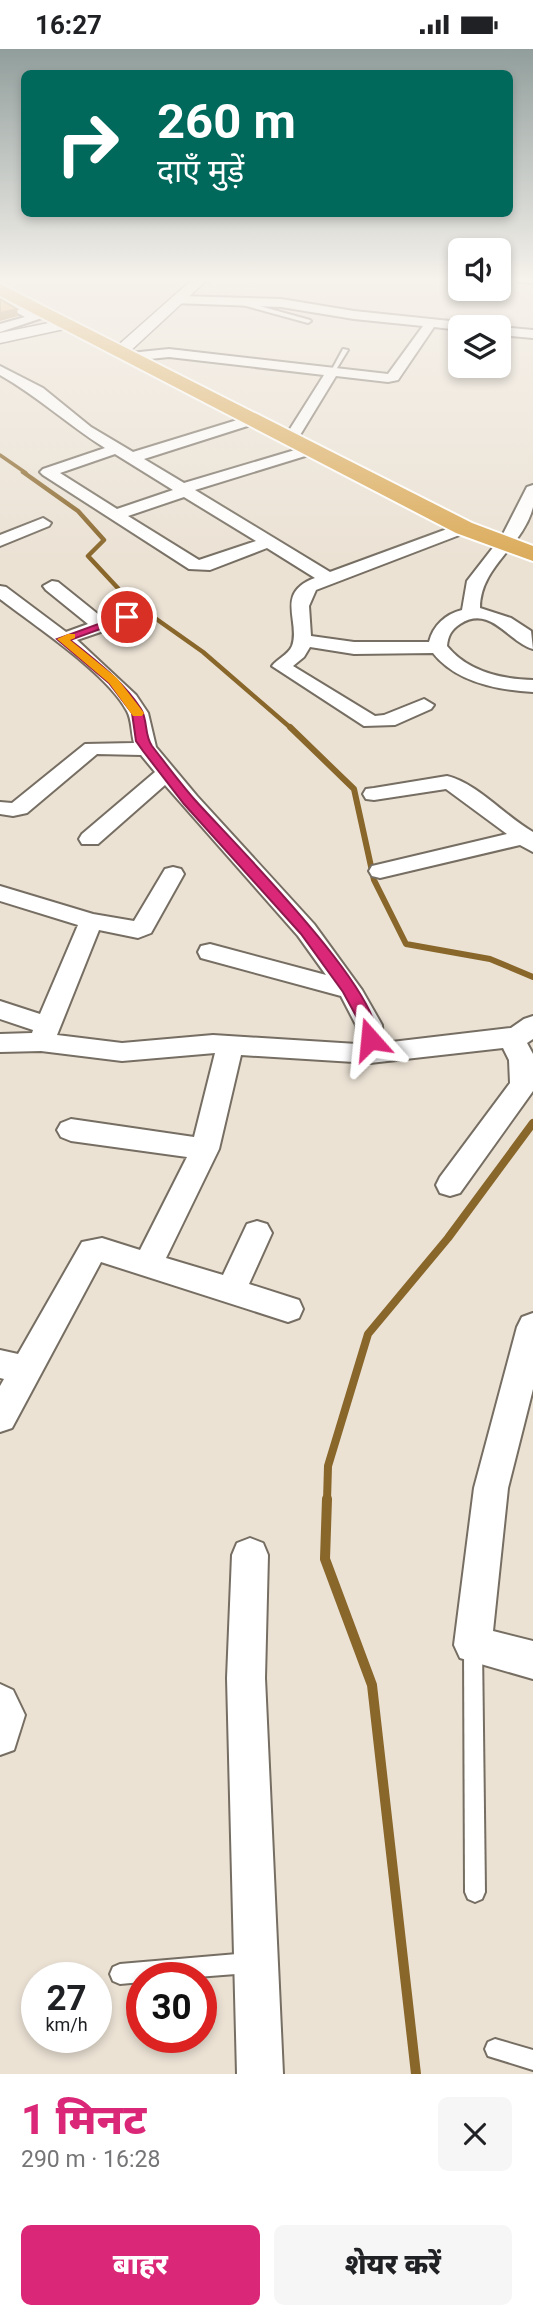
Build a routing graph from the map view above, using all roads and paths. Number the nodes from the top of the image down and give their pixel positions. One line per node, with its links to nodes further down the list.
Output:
1 (4, 372): 9 (street)
2 (161, 372): 6 (highway)
3 (332, 372): 7 (street)
4 (337, 372): 5 (street)
5 (396, 372)
6 (252, 420): 7 (highway); 9 (street)
7 (290, 440): 8 (highway)
8 (310, 450): 10 (street); 14 (highway)
9 (124, 453): 10 (street); 12 (street)
10 (183, 490): 12 (street); 16 (street)
11 (533, 490): 17 (street)
12 (115, 515): 16 (street)
13 (43, 523): 15 (street)
14 (464, 528): 17 (highway); 18 (street)
15 (0, 541)
16 (269, 543): 18 (street)
17 (524, 552): 22 (street)
18 (327, 577): 27 (street)
19 (52, 586): 25 (street)
20 (0, 591): 21 (street)
21 (21, 607): 24 (street); 26 (street)
22 (471, 614): 28 (street); 29 (street)
23 (127, 617): 25 (street)
24 (0, 618)
25 (102, 626): 26 (street)
26 (62, 639): 32 (street)
27 (302, 640): 29 (street); 31 (street)
28 (533, 643)
29 (438, 647): 30 (street)
30 (533, 686)
31 (424, 705)
32 (148, 748): 33 (street); 35 (street)
33 (167, 773): 36 (street); 43 (street)
34 (374, 794): 37 (street)
35 (0, 808)
36 (90, 838)
37 (529, 841): 38 (street)
38 (380, 871)
39 (173, 874): 41 (street)
40 (0, 893): 41 (street)
41 (91, 921): 45 (street)
42 (210, 952): 43 (street)
43 (349, 990): 49 (street)
44 (0, 1010): 45 (street)
45 (44, 1034): 47 (street); 48 (street)
46 (520, 1034): 49 (street); 52 (street)
47 (0, 1043)
48 (230, 1045): 49 (street); 51 (street)
49 (370, 1054)
50 (71, 1130): 51 (street)
51 (205, 1149): 54 (street)
52 (450, 1185)
53 (257, 1233): 55 (street)
54 (148, 1263): 55 (street); 58 (street)
55 (231, 1291): 56 (street)
56 (288, 1309)
57 (533, 1327): 61 (street)
58 (13, 1367): 59 (street)
59 (0, 1417)
60 (250, 1555): 66 (street)
61 (473, 1645): 62 (street); 65 (lane)
62 (533, 1660)
63 (0, 1703): 64 (street)
64 (0, 1736)
65 (475, 1892)
66 (254, 1962): 67 (lane); 70 (street)
67 (120, 1974)
68 (495, 2049): 69 (lane)
69 (533, 2060)
70 (260, 2074)

